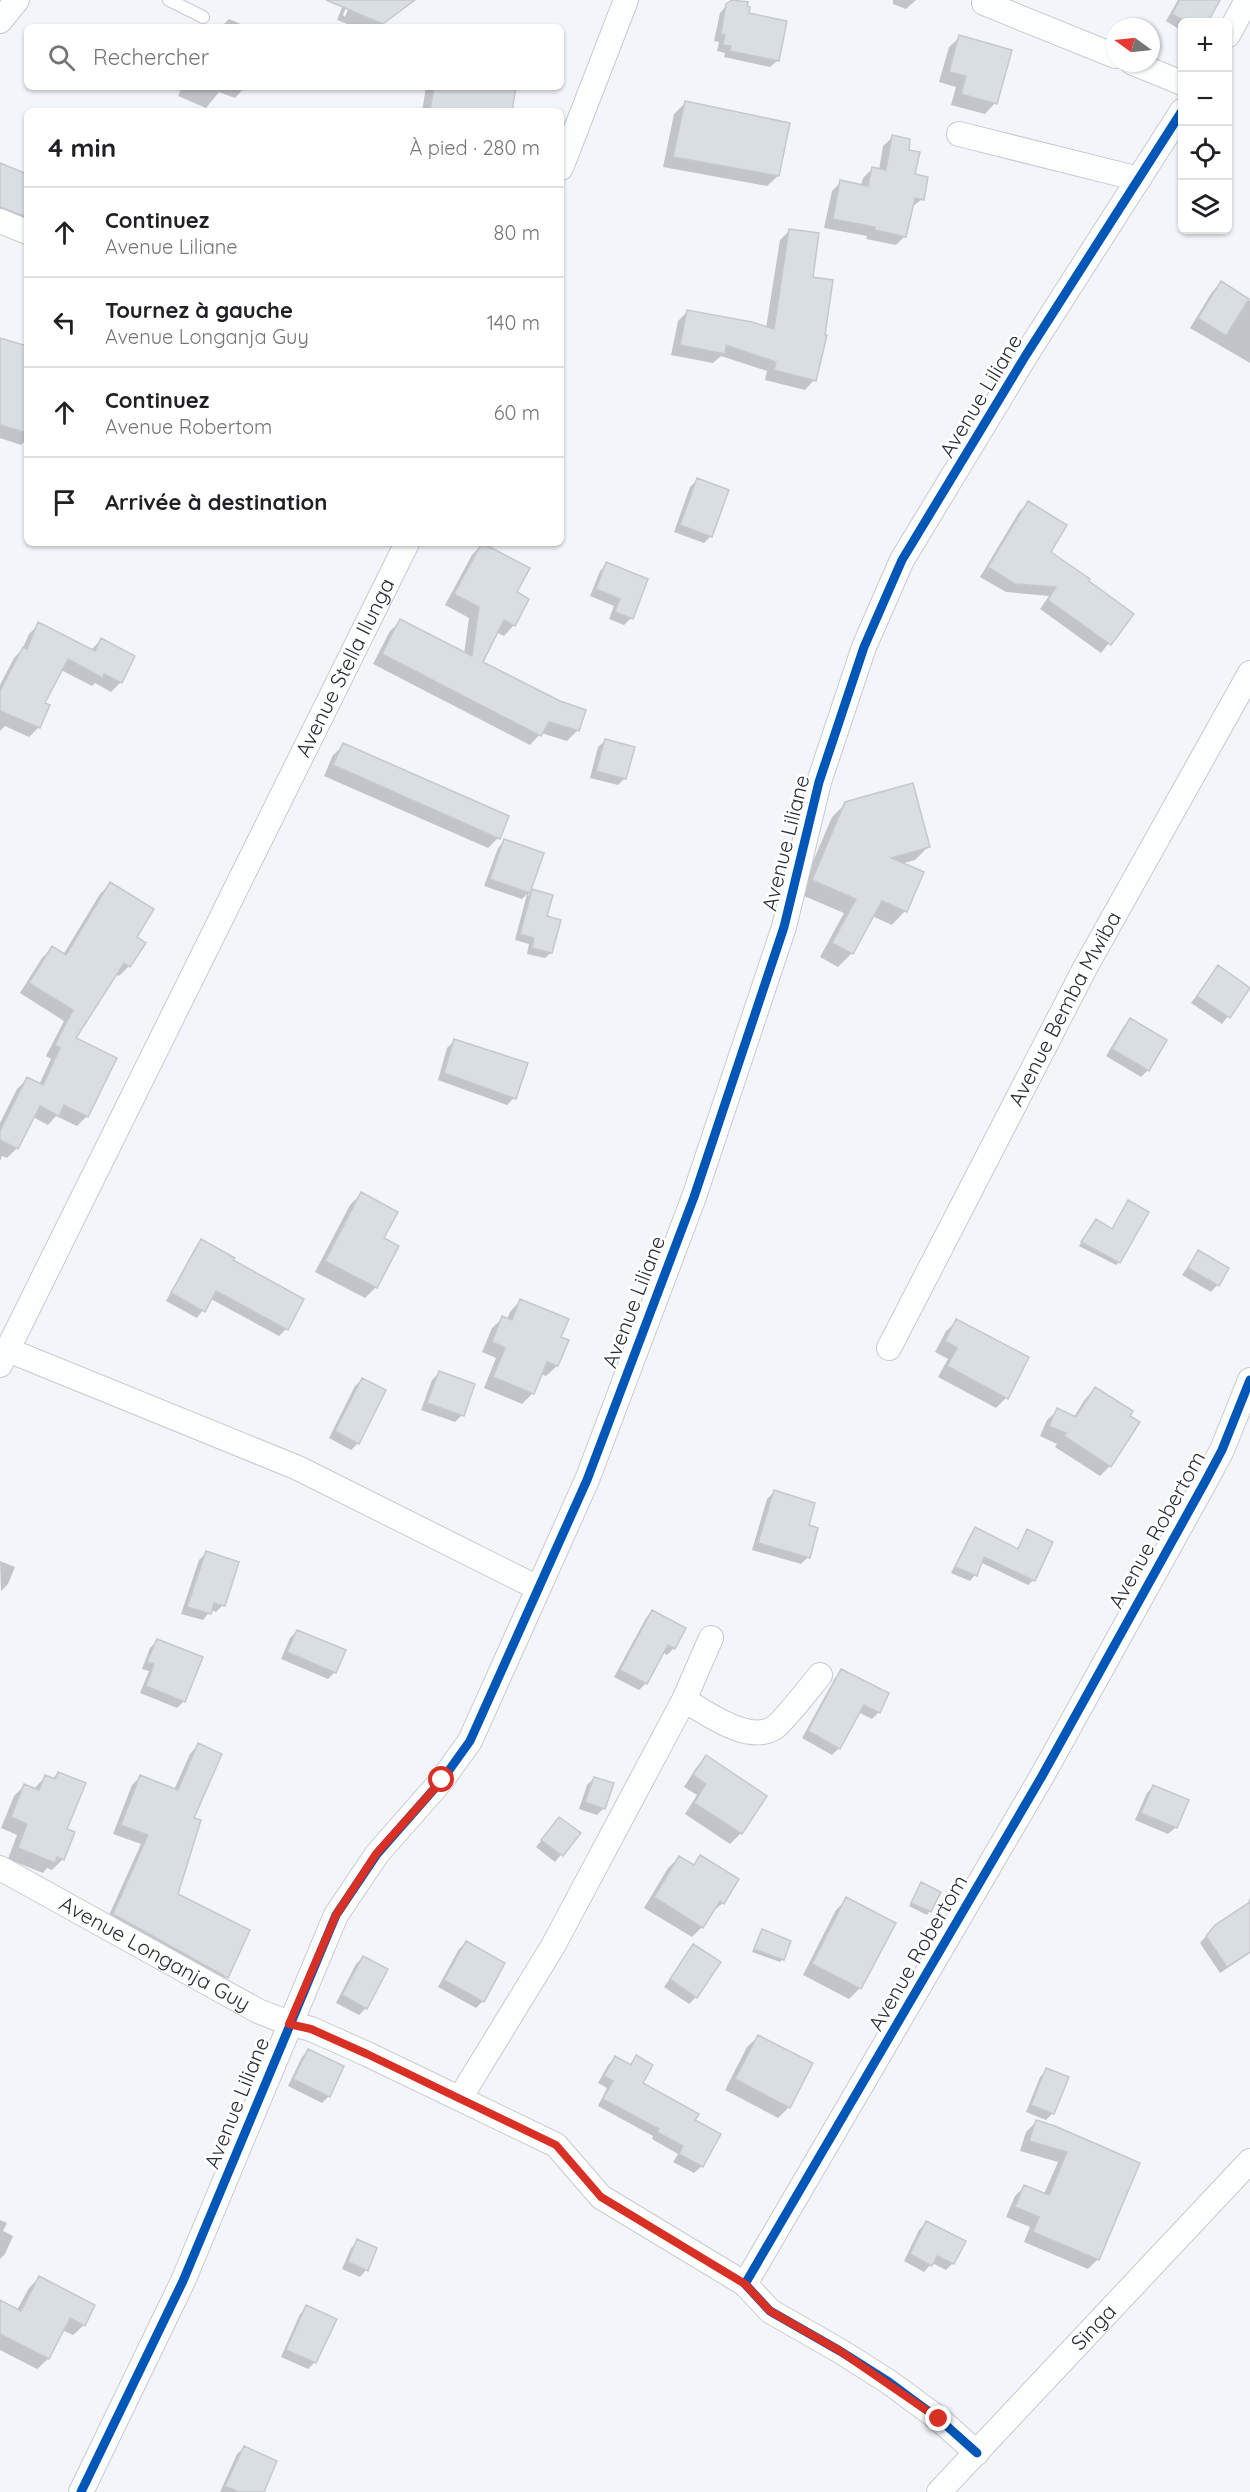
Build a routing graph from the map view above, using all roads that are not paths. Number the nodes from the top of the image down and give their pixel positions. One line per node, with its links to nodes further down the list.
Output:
1 (17, 0): 7 (street)
2 (169, 0): 6 (lane)
3 (626, 0): 14 (street)
4 (1247, 0): 8 (street)
5 (984, 3): 9 (street)
6 (203, 16)
7 (0, 21)
8 (1232, 26)
9 (1106, 52)
10 (1155, 72): 11 (street)
11 (1178, 81)
12 (1178, 117): 15 (street, Avenue Liliane)
13 (960, 134): 15 (street)
14 (564, 160)
15 (1139, 179): 23 (street, Avenue Liliane)
16 (0, 221): 17 (street)
17 (24, 231)
18 (406, 546): 21 (street, Avenue Stella Ilunga)
19 (1250, 673): 20 (street, Avenue Bemba Mwiba)
20 (889, 1348)
21 (4, 1357): 23 (street)
22 (1250, 1380): 31 (street, Avenue Robertom)
23 (538, 1588): 28 (street, Avenue Liliane)
24 (711, 1638): 26 (street)
25 (820, 1675): 26 (street)
26 (684, 1700): 29 (street)
27 (0, 1868): 28 (street, Avenue Longanja Guy)
28 (289, 2024): 29 (street, Avenue Longanja Guy); 33 (street, Avenue Liliane)
29 (460, 2098): 31 (street, Avenue Longanja Guy)
30 (1250, 2162): 32 (street, Singa)
31 (745, 2284): 32 (street)
32 (977, 2453): 34 (street, Singa)
33 (81, 2492)
34 (939, 2492)

